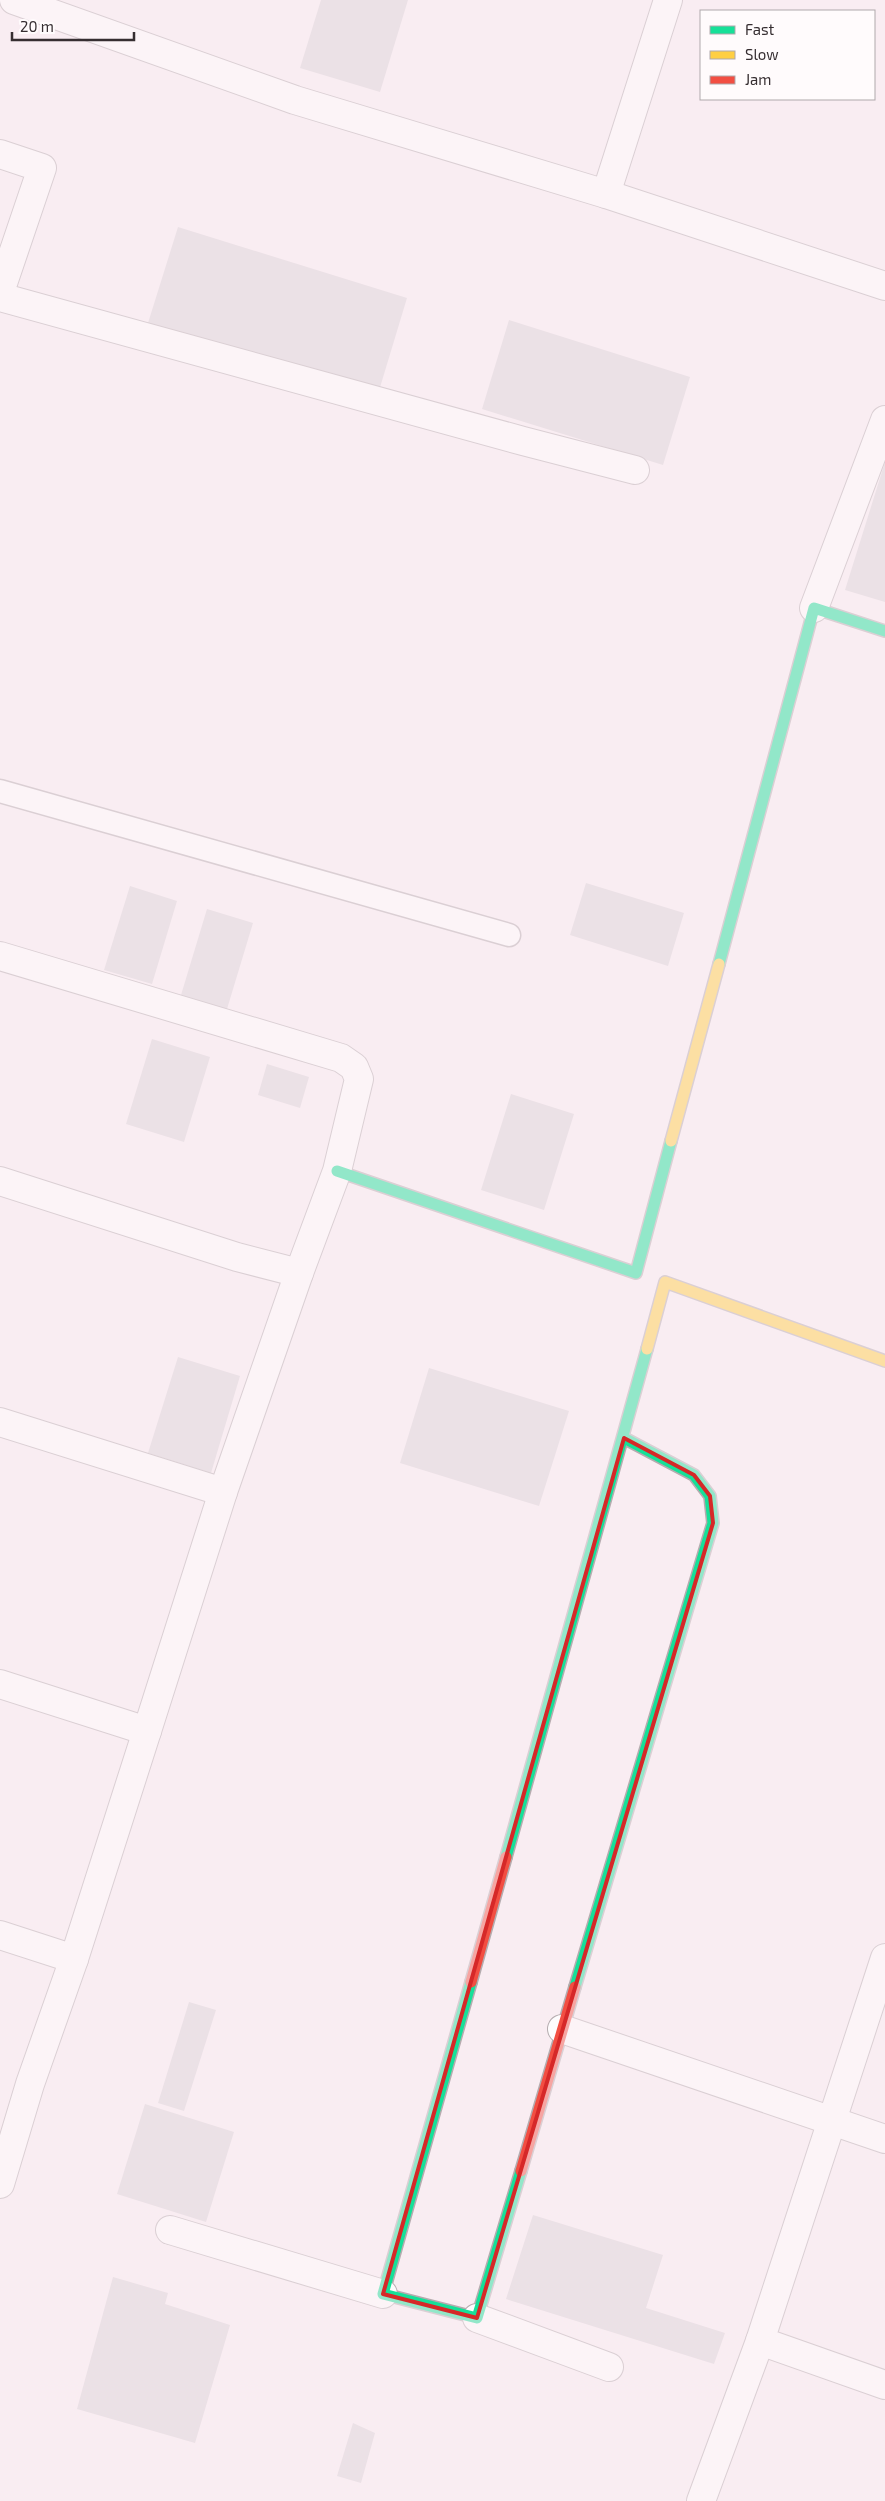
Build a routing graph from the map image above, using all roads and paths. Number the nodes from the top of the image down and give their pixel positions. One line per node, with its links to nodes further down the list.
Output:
1 (14, 0): 4 (street)
2 (668, 0): 4 (street)
3 (0, 154): 6 (street)
4 (606, 194): 5 (street)
5 (885, 286)
6 (0, 292)
7 (0, 297): 9 (street)
8 (885, 420): 10 (street)
9 (635, 470)
10 (814, 608): 11 (street); 18 (street)
11 (885, 631)
12 (0, 791): 13 (lane)
13 (509, 935)
14 (0, 956): 15 (street)
15 (337, 1171): 17 (street); 18 (street)
16 (0, 1181): 17 (street)
17 (299, 1273): 23 (street)
18 (636, 1273): 19 (street)
19 (664, 1282): 20 (street); 22 (street)
20 (885, 1361)
21 (0, 1422): 23 (street)
22 (624, 1438): 29 (street); 34 (street)
23 (223, 1492): 25 (street)
24 (0, 1684): 25 (street)
25 (146, 1731): 28 (street)
26 (0, 1936): 28 (street)
27 (885, 1958): 30 (street)
28 (74, 1959): 32 (street)
29 (562, 2029): 30 (street); 35 (street)
30 (833, 2122): 31 (street); 36 (street)
31 (885, 2139)
32 (1, 2175)
33 (170, 2230): 34 (street)
34 (383, 2294): 35 (street)
35 (477, 2318): 37 (street)
36 (760, 2341): 38 (street); 39 (street)
37 (609, 2367)
38 (885, 2385)
39 (701, 2501)

